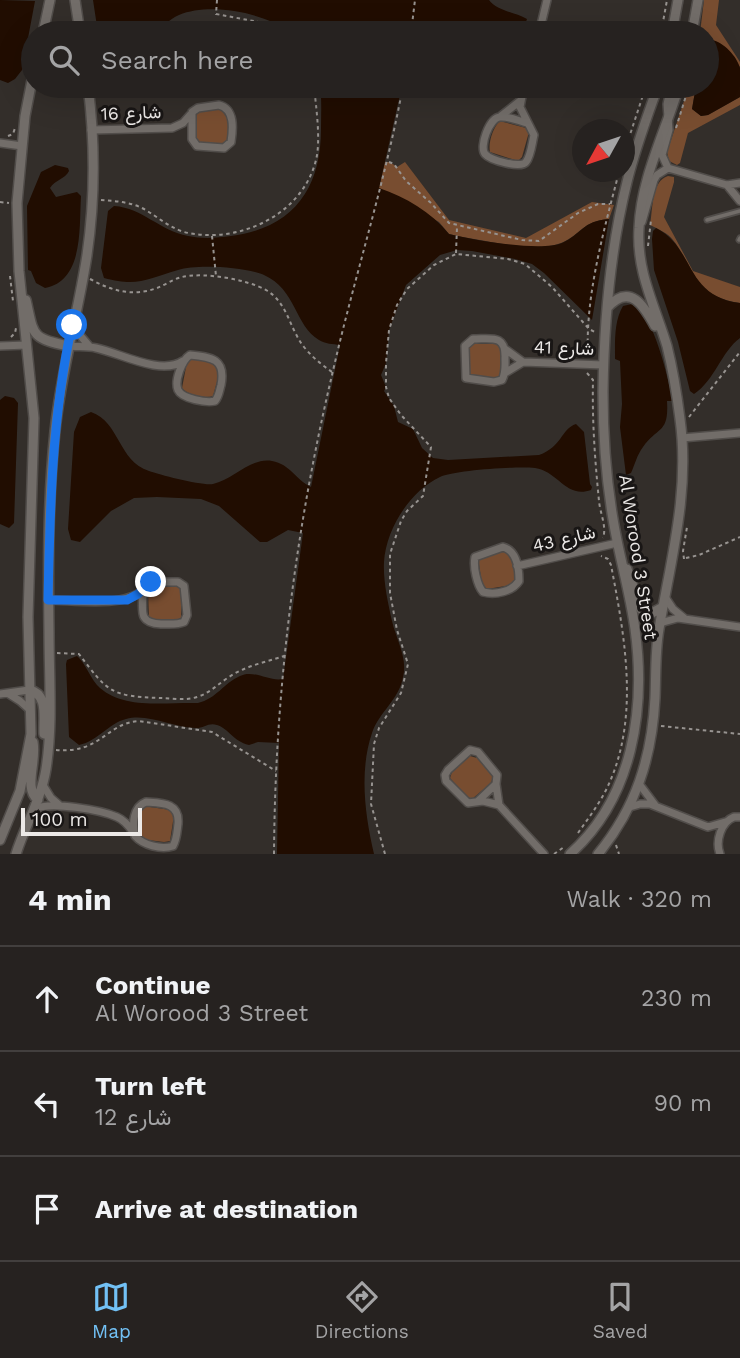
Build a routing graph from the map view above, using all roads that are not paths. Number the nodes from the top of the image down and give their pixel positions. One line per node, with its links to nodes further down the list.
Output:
1 (50, 0): 6 (street)
2 (75, 0): 7 (street)
3 (547, 0): 8 (street)
4 (678, 0): 9 (street)
5 (698, 0): 10 (street)
6 (46, 21)
7 (78, 21)
8 (542, 21)
9 (674, 21)
10 (694, 21)
11 (29, 98): 28 (street)
12 (87, 98): 19 (street)
13 (90, 98): 19 (street)
14 (521, 98): 18 (street)
15 (654, 98): 37 (street, Al Worood 3 Street)
16 (668, 98): 22 (street)
17 (675, 98): 22 (street, Al Worood 3 Street)
18 (520, 101): 21 (street); 23 (street)
19 (91, 109): 25 (street)
20 (191, 114): 24 (street, شارع 16); 26 (street); 26 (street, شارع 16)
21 (501, 116): 23 (street); 23 (street)
22 (669, 116): 29 (street); 35 (street, Al Worood 3 Street)
23 (527, 123)
24 (172, 128): 25 (street, شارع 16); 26 (street, شارع 16)
25 (91, 130): 38 (street)
26 (192, 139)
27 (0, 143): 28 (street)
28 (22, 146): 36 (street)
29 (668, 169): 31 (street); 35 (street)
30 (740, 183): 31 (street)
31 (727, 185): 32 (street)
32 (740, 201)
33 (740, 211): 34 (lane)
34 (707, 220)
35 (638, 229): 42 (street, Al Worood 3 Street)
36 (19, 271): 39 (street); 41 (street)
37 (607, 308): 42 (street); 47 (street, Al Worood 3 Street)
38 (72, 325): 41 (street); 43 (street)
39 (27, 345): 40 (street); 65 (street)
40 (0, 346)
41 (68, 346): 43 (street); 58 (street)
42 (666, 346): 52 (street, Al Worood 3 Street)
43 (90, 347): 48 (street)
44 (505, 349): 46 (street, شارع 41); 49 (street); 49 (street, شارع 41)
45 (183, 360): 48 (street); 50 (street); 50 (street)
46 (523, 362): 47 (street, شارع 41); 49 (street, شارع 41)
47 (604, 365): 53 (street, Al Worood 3 Street)
48 (162, 367): 50 (street)
49 (505, 373)
50 (177, 386)
51 (740, 433): 52 (street)
52 (682, 438): 57 (street, Al Worood 3 Street)
53 (617, 543): 54 (street, Al Worood 3 Street); 55 (street, شارع 43)
54 (621, 558): 60 (street); 70 (street, Al Worood 3 Street)
55 (517, 566): 55 (street, شارع 43)
56 (143, 590): 59 (street); 61 (street); 61 (street)
57 (665, 597): 60 (street, Al Worood 3 Street); 62 (street)
58 (48, 600): 59 (street); 69 (street)
59 (121, 601): 61 (street)
60 (663, 607): 63 (street, Al Worood 3 Street)
61 (143, 613)
62 (685, 618): 63 (street); 64 (street)
63 (660, 624): 73 (street, Al Worood 3 Street)
64 (740, 627)
65 (29, 690): 66 (street); 67 (street); 69 (street)
66 (4, 694): 67 (street)
67 (30, 710): 68 (street)
68 (30, 734): 75 (street); 86 (street)
69 (48, 747): 72 (street)
70 (622, 780): 73 (street); 88 (street, Al Worood 3 Street)
71 (496, 784): 74 (street); 74 (street); 77 (street)
72 (43, 785): 75 (street); 76 (street)
73 (638, 787): 78 (street); 79 (street, Al Worood 3 Street)
74 (478, 801): 77 (street)
75 (36, 804): 76 (street); 90 (street)
76 (60, 805): 81 (street)
77 (499, 805): 89 (street)
78 (656, 805): 79 (street); 84 (street)
79 (630, 807): 91 (street, Al Worood 3 Street)
80 (135, 810): 81 (street); 85 (street); 85 (street)
81 (116, 816): 85 (street)
82 (740, 817): 83 (street)
83 (725, 822): 84 (street); 87 (street)
84 (708, 827): 87 (street)
85 (133, 832)
86 (0, 840)
87 (717, 844): 92 (street)
88 (568, 850)
89 (540, 852)
90 (16, 854)
91 (598, 854)
92 (720, 854)

